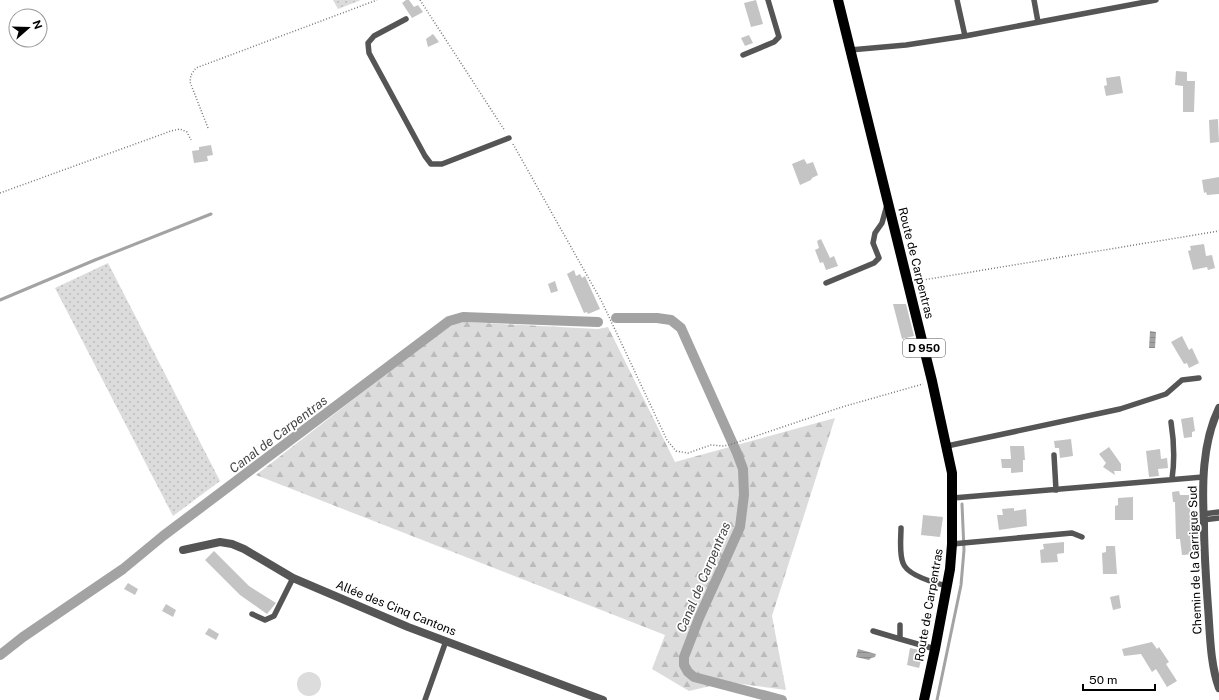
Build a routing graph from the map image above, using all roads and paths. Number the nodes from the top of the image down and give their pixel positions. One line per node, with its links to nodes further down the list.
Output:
1 (378, 0): 13 (path)
2 (420, 0): 14 (path)
3 (768, 0): 12 (lane)
4 (838, 0): 11 (main road, Route de Carpentras / D 950)
5 (956, 0): 10 (lane)
6 (1034, 0): 9 (lane)
7 (1156, 0): 9 (lane)
8 (406, 19): 14 (lane)
9 (1038, 22): 10 (lane)
10 (965, 36): 11 (lane)
11 (850, 50): 17 (main road, Route de Carpentras / D 950)
12 (743, 55)
13 (208, 128)
14 (509, 138): 22 (path)
15 (191, 140): 16 (path)
16 (0, 193)
17 (888, 203): 19 (main road, Route de Carpentras / D 950); 20 (lane)
18 (1219, 230): 19 (path)
19 (907, 282): 22 (main road, Route de Carpentras / D 950)
20 (826, 283)
21 (1199, 378): 25 (lane)
22 (932, 381): 25 (main road, Route de Carpentras / D 950)
23 (1219, 408): 27 (street, Chemin de la Garrigue Sud)
24 (1171, 422): 28 (lane)
25 (947, 446): 30 (main road, Route de Carpentras / D 950)
26 (1054, 455): 29 (lane)
27 (1204, 477): 28 (lane); 32 (street, Chemin de la Garrigue Sud)
28 (1172, 479): 29 (lane)
29 (1056, 490): 30 (lane)
30 (953, 498): 36 (main road, Route de Carpentras / D 950)
31 (1219, 512): 32 (lane)
32 (1203, 517): 33 (lane); 46 (street, Chemin de la Garrigue Sud)
33 (1219, 518)
34 (901, 528): 39 (lane)
35 (1082, 537): 36 (lane)
36 (952, 544): 39 (main road, Route de Carpentras / D 950)
37 (183, 550): 38 (street, Allée des Cinq Cantons)
38 (293, 578): 40 (lane); 44 (street, Allée des Cinq Cantons)
39 (947, 586): 45 (main road, Route de Carpentras / D 950)
40 (252, 614)
41 (900, 625): 43 (lane)
42 (873, 630): 43 (lane)
43 (900, 639): 45 (lane)
44 (446, 641): 47 (lane); 48 (street, Allée des Cinq Cantons)
45 (935, 649): 49 (main road, Route de Carpentras / D 950)
46 (1219, 688)
47 (425, 700)
48 (603, 700)
49 (924, 700)

